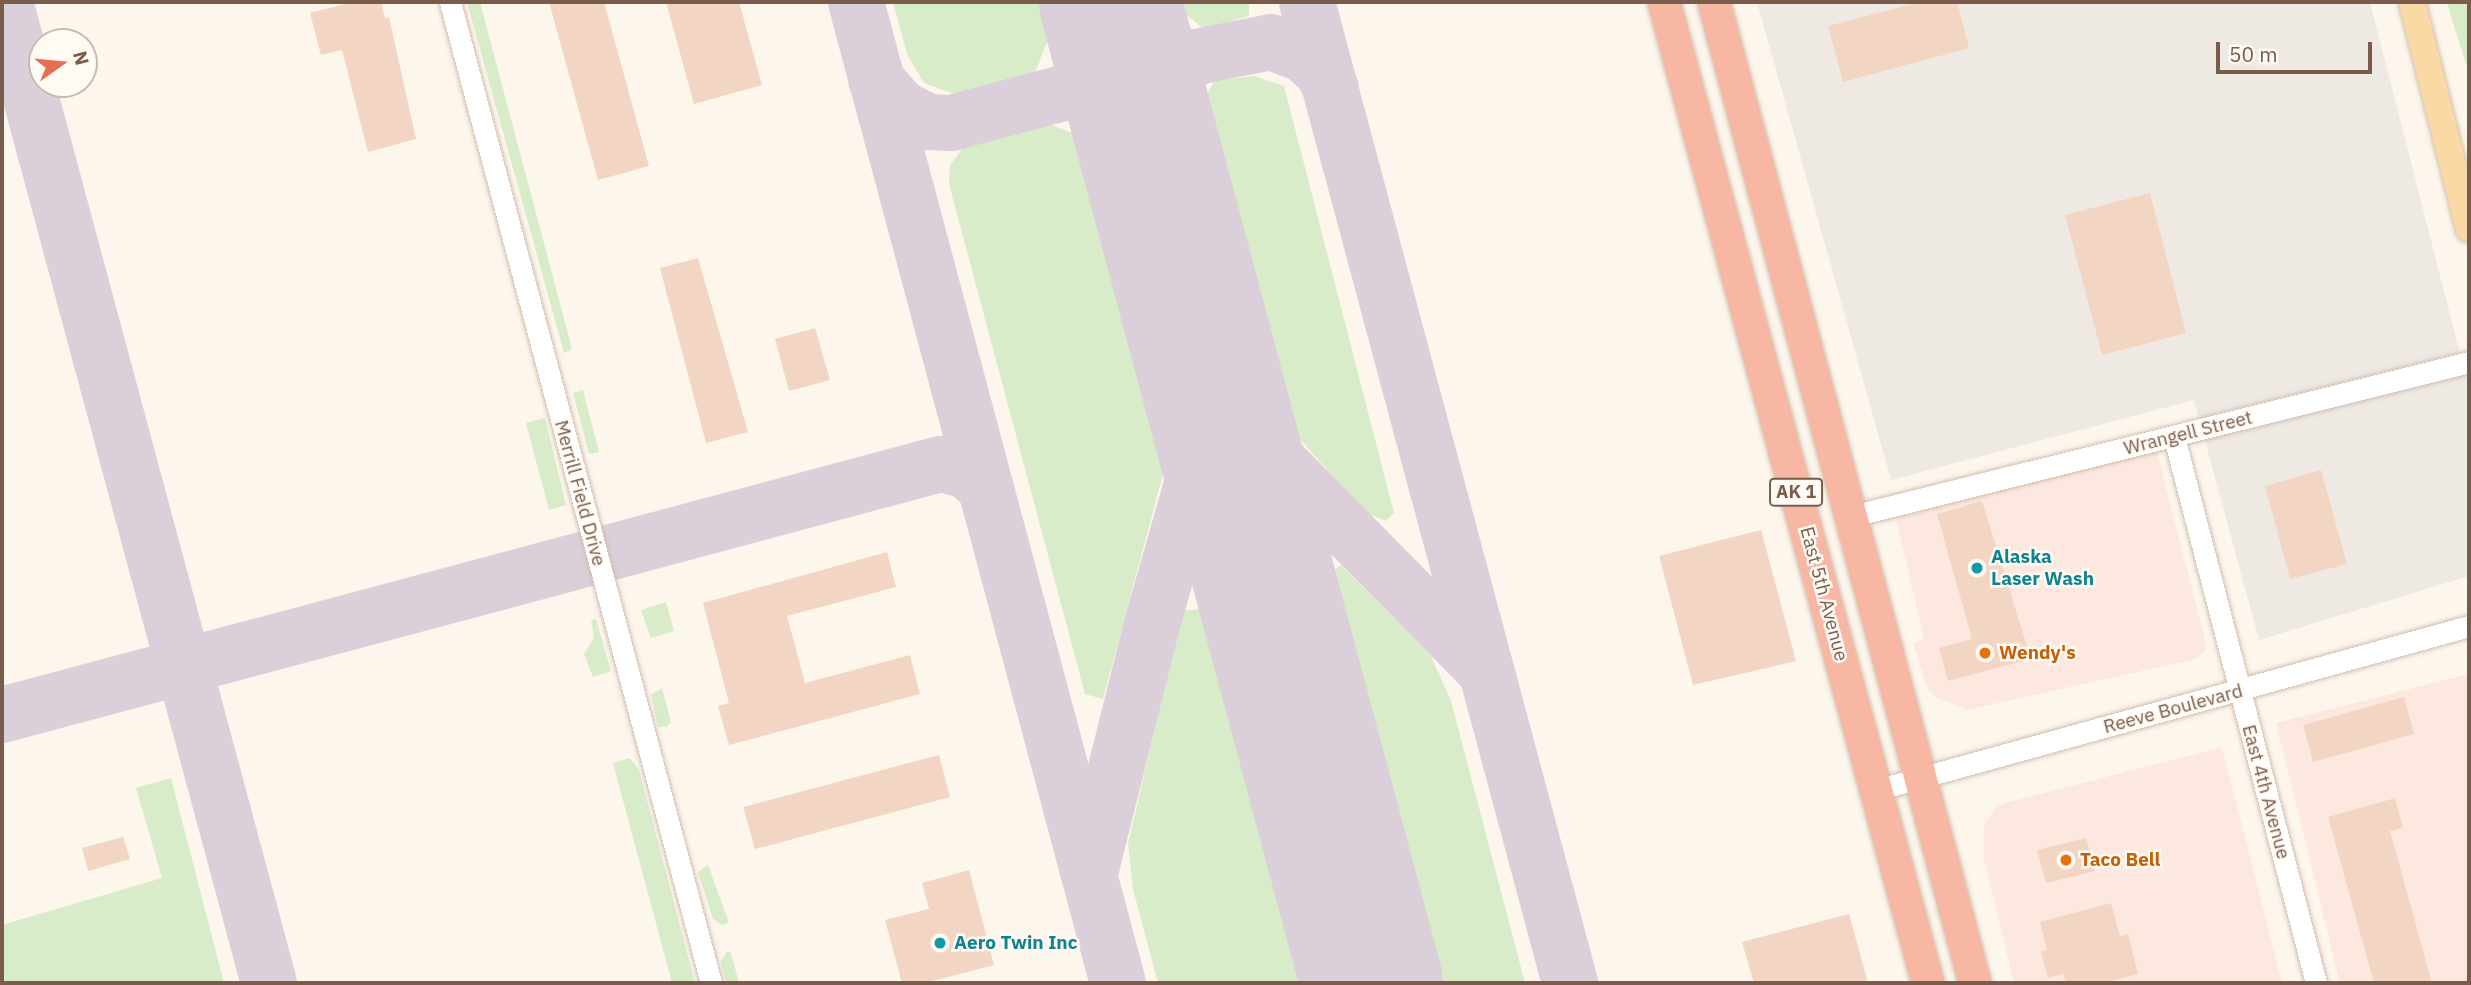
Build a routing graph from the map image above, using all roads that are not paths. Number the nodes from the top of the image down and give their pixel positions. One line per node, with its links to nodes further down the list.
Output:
1 (450, 2): 13 (street, Merrill Field Drive)
2 (1664, 2): 12 (highway, East 5th Avenue / AK 1)
3 (1714, 2): 8 (highway, AK 1)
4 (2412, 2): 5 (main road)
5 (2469, 229)
6 (2469, 362): 7 (street, Wrangell Street)
7 (2174, 437): 8 (street, Wrangell Street); 10 (street, East 4th Avenue)
8 (1852, 516): 11 (highway, AK 1)
9 (2469, 626): 10 (street, Reeve Boulevard)
10 (2240, 691): 11 (street, Reeve Boulevard); 16 (street, East 4th Avenue)
11 (1920, 777): 12 (street, Reeve Boulevard); 15 (highway, AK 1)
12 (1876, 790): 14 (highway, East 5th Avenue / AK 1)
13 (711, 983)
14 (1928, 983)
15 (1975, 983)
16 (2316, 983)

